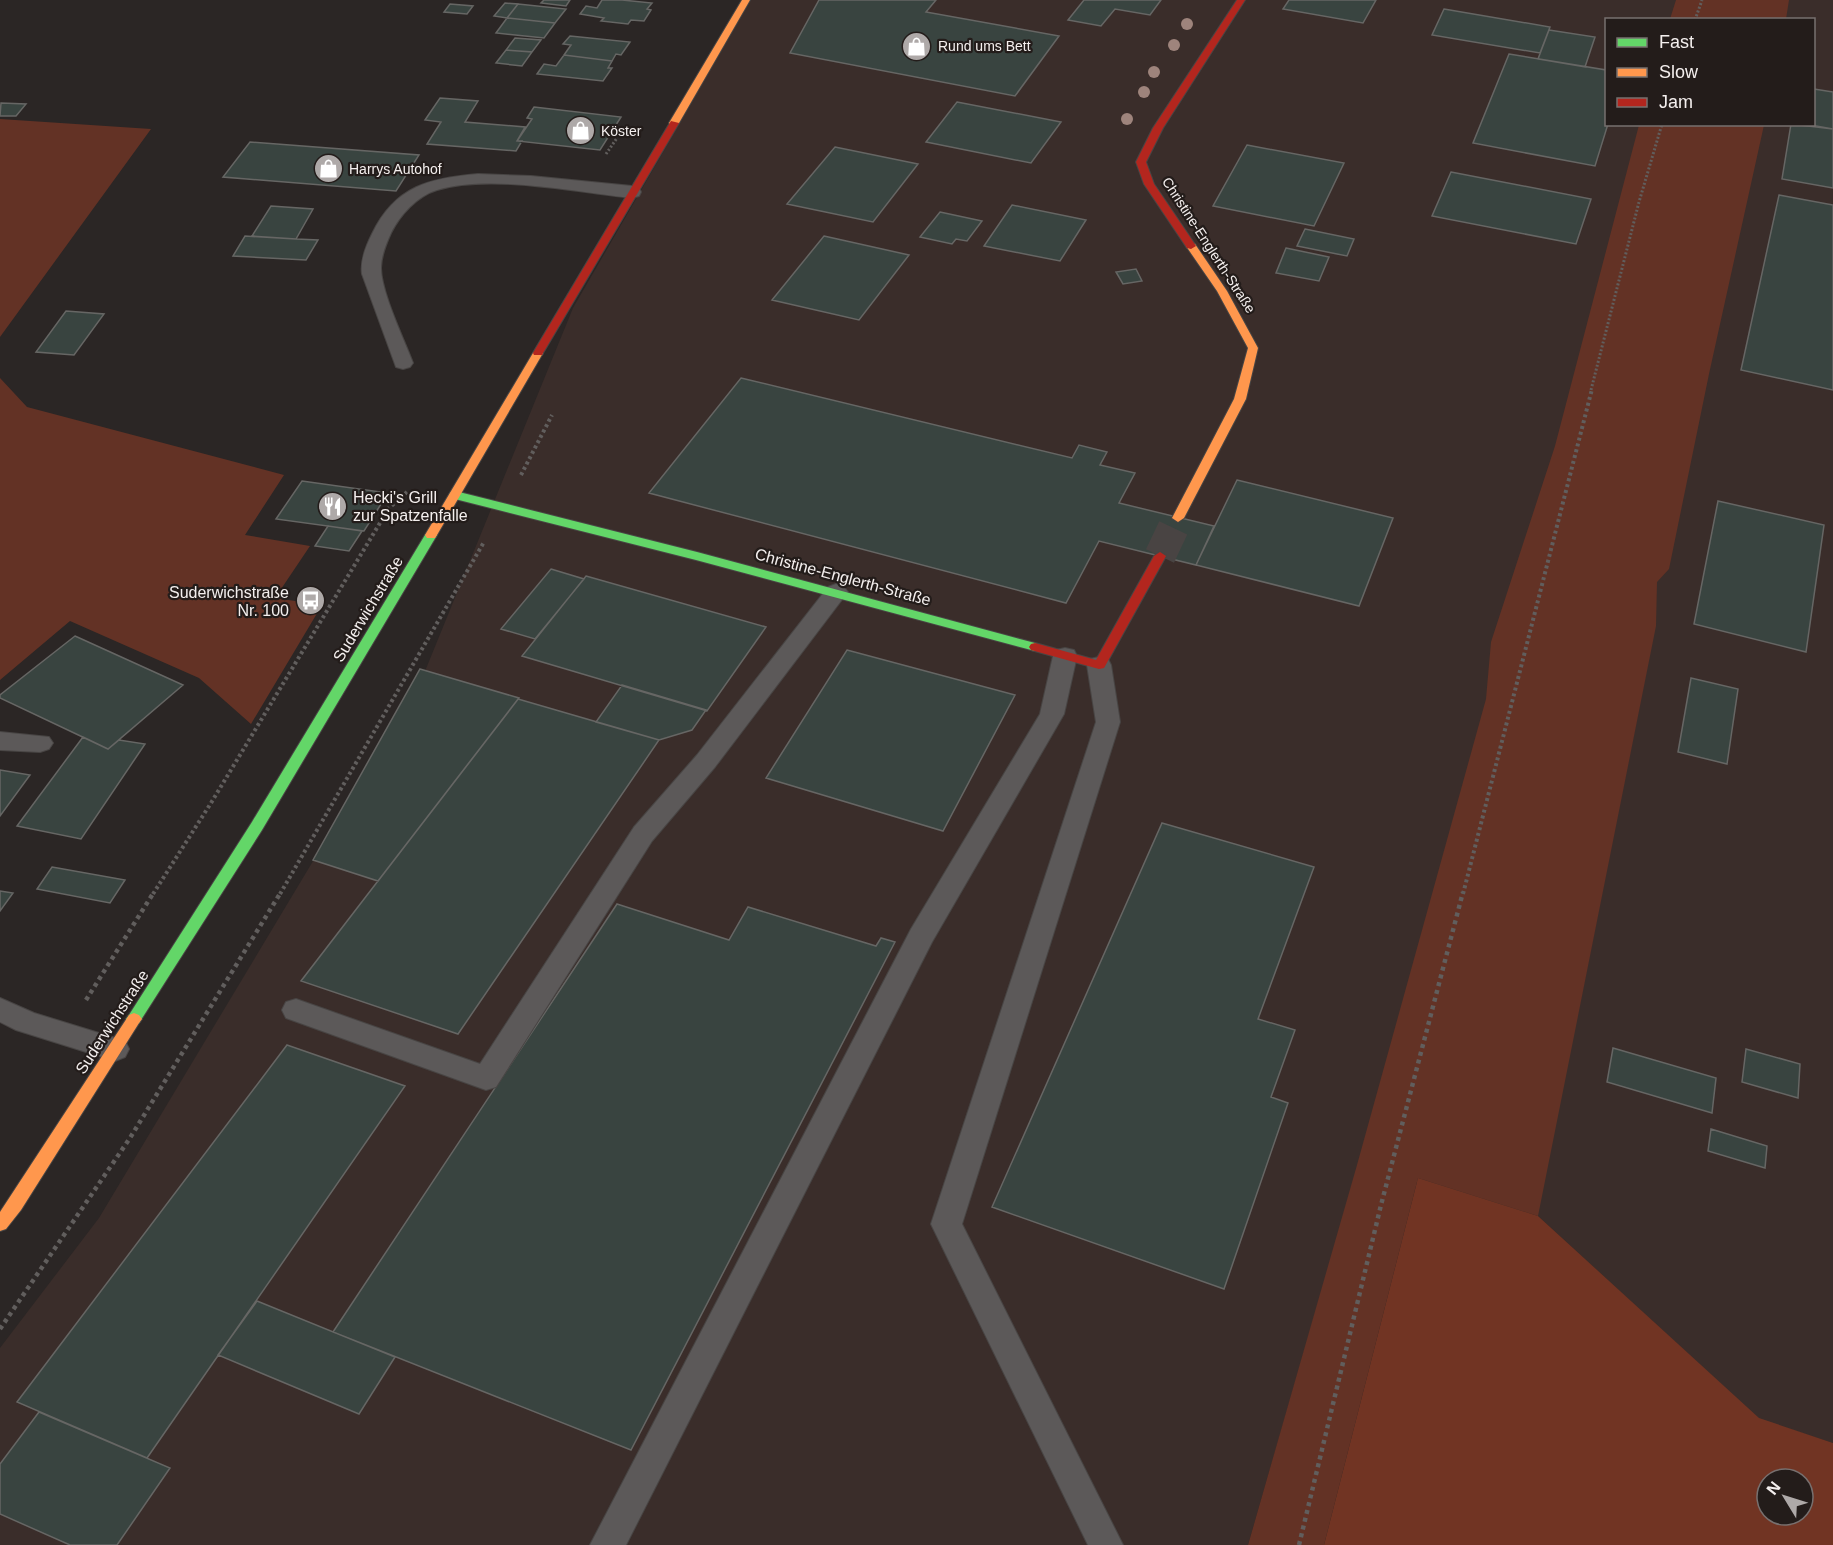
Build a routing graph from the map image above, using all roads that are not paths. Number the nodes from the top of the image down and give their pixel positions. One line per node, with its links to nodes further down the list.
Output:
1 (746, 0): 3 (street, Suderwichstraße)
2 (1241, 0): 6 (street, Christine-Englerth-Straße)
3 (632, 192): 4 (lane); 5 (street, Suderwichstraße)
4 (403, 363)
5 (455, 495): 8 (street, Christine-Englerth-Straße); 15 (street, Suderwichstraße)
6 (1178, 518)
7 (1160, 556): 10 (street)
8 (836, 592): 9 (street, Christine-Englerth-Straße); 14 (lane)
9 (1065, 656): 10 (street, Christine-Englerth-Straße); 17 (lane)
10 (1099, 665): 18 (lane)
11 (0, 741): 12 (lane)
12 (40, 743)
13 (0, 1009): 15 (lane)
14 (296, 1010)
15 (115, 1049): 16 (street, Suderwichstraße)
16 (0, 1224)
17 (607, 1545)
18 (1106, 1545)

